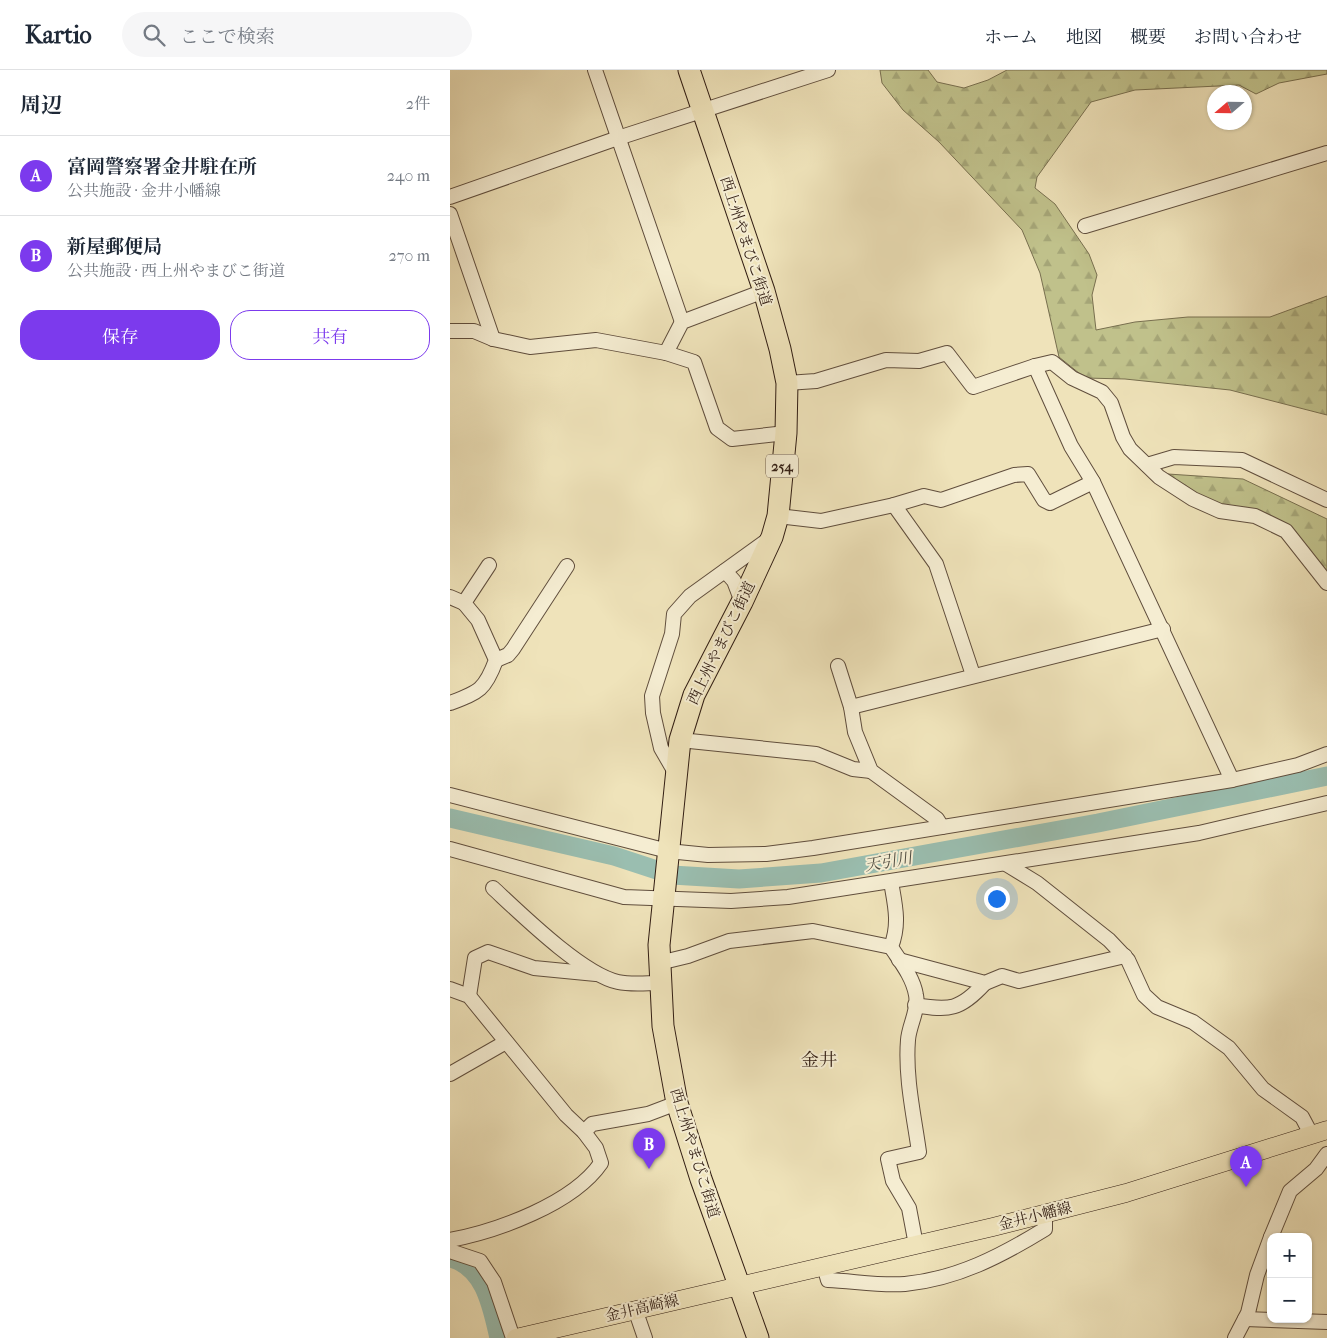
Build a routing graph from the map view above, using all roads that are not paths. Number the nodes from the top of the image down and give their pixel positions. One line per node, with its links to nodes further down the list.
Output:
1 (595, 70): 5 (street)
2 (689, 70): 4 (highway, 西上州やまびこ街道 / 254)
3 (828, 70): 4 (street)
4 (702, 110): 5 (street); 10 (highway, 西上州やまびこ街道 / 254)
5 (618, 138): 7 (street); 11 (street)
6 (1327, 153): 9 (street)
7 (450, 197)
8 (450, 214): 13 (street)
9 (1085, 226)
10 (764, 292): 11 (street); 16 (highway, 西上州やまびこ街道 / 254)
11 (682, 322): 14 (street)
12 (450, 331): 13 (street)
13 (494, 339): 14 (street)
14 (666, 353): 17 (street)
15 (1035, 366): 16 (street); 18 (street); 19 (street)
16 (787, 383): 17 (highway, 西上州やまびこ街道 / 254)
17 (786, 434): 22 (highway, 西上州やまびこ街道 / 254)
18 (1147, 465): 20 (street); 27 (street)
19 (1093, 482): 21 (street); 31 (street)
20 (1327, 500)
21 (894, 505): 22 (street); 34 (street)
22 (778, 516): 23 (highway, 西上州やまびこ街道 / 254)
23 (772, 537): 26 (street); 29 (highway, 西上州やまびこ街道 / 254)
24 (489, 565): 30 (street)
25 (567, 566): 32 (street)
26 (725, 571): 29 (street); 40 (street)
27 (1327, 583)
28 (450, 597): 30 (street)
29 (742, 602): 37 (highway, 西上州やまびこ街道 / 254)
30 (464, 603): 32 (street)
31 (1163, 629): 34 (street); 41 (street)
32 (496, 660): 35 (street)
33 (838, 666): 36 (street)
34 (973, 675): 36 (street)
35 (450, 702)
36 (851, 707): 39 (street)
37 (680, 740): 39 (street); 40 (highway, 西上州やまびこ街道 / 254)
38 (1327, 754): 41 (street)
39 (871, 771): 44 (street)
40 (676, 774): 46 (highway, 西上州やまびこ街道 / 254)
41 (1232, 780): 44 (street)
42 (450, 795): 46 (street)
43 (1327, 803): 47 (street)
44 (942, 827): 46 (street)
45 (450, 849): 50 (street)
46 (667, 853): 50 (highway, 西上州やまびこ街道 / 254)
47 (1006, 864): 48 (street); 52 (street)
48 (891, 882): 50 (street); 51 (street)
49 (493, 888): 55 (street)
50 (663, 896): 54 (highway, 西上州やまびこ街道 / 254)
51 (891, 946): 53 (street); 54 (street)
52 (1125, 956): 56 (street); 64 (street)
53 (899, 960): 56 (street); 59 (street)
54 (659, 973): 55 (street); 62 (highway, 西上州やまびこ街道 / 254)
55 (602, 975): 58 (street)
56 (985, 983): 59 (street)
57 (450, 989): 58 (street)
58 (469, 996): 60 (street)
59 (915, 1005): 69 (street)
60 (506, 1042): 61 (street); 63 (street)
61 (450, 1074)
62 (677, 1103): 63 (street); 73 (highway, 西上州やまびこ街道 / 254)
63 (584, 1132): 68 (street)
64 (1319, 1132): 66 (main road, 金井小幡線)
65 (1327, 1154): 67 (street)
66 (1045, 1214): 69 (main road, 金井小幡線); 72 (street)
67 (1273, 1233)
68 (450, 1240)
69 (916, 1245): 72 (main road, 金井小幡線)
70 (1267, 1248): 75 (street)
71 (450, 1250): 77 (street)
72 (824, 1266): 73 (main road, 金井小幡線)
73 (739, 1285): 74 (main road, 金井高崎線); 79 (highway, 西上州やまびこ街道 / 254)
74 (635, 1310): 77 (main road, 金井高崎線); 78 (street)
75 (1245, 1319): 76 (street); 80 (street)
76 (1327, 1322)
77 (515, 1338)
78 (646, 1338)
79 (758, 1338)
80 (1235, 1338)

